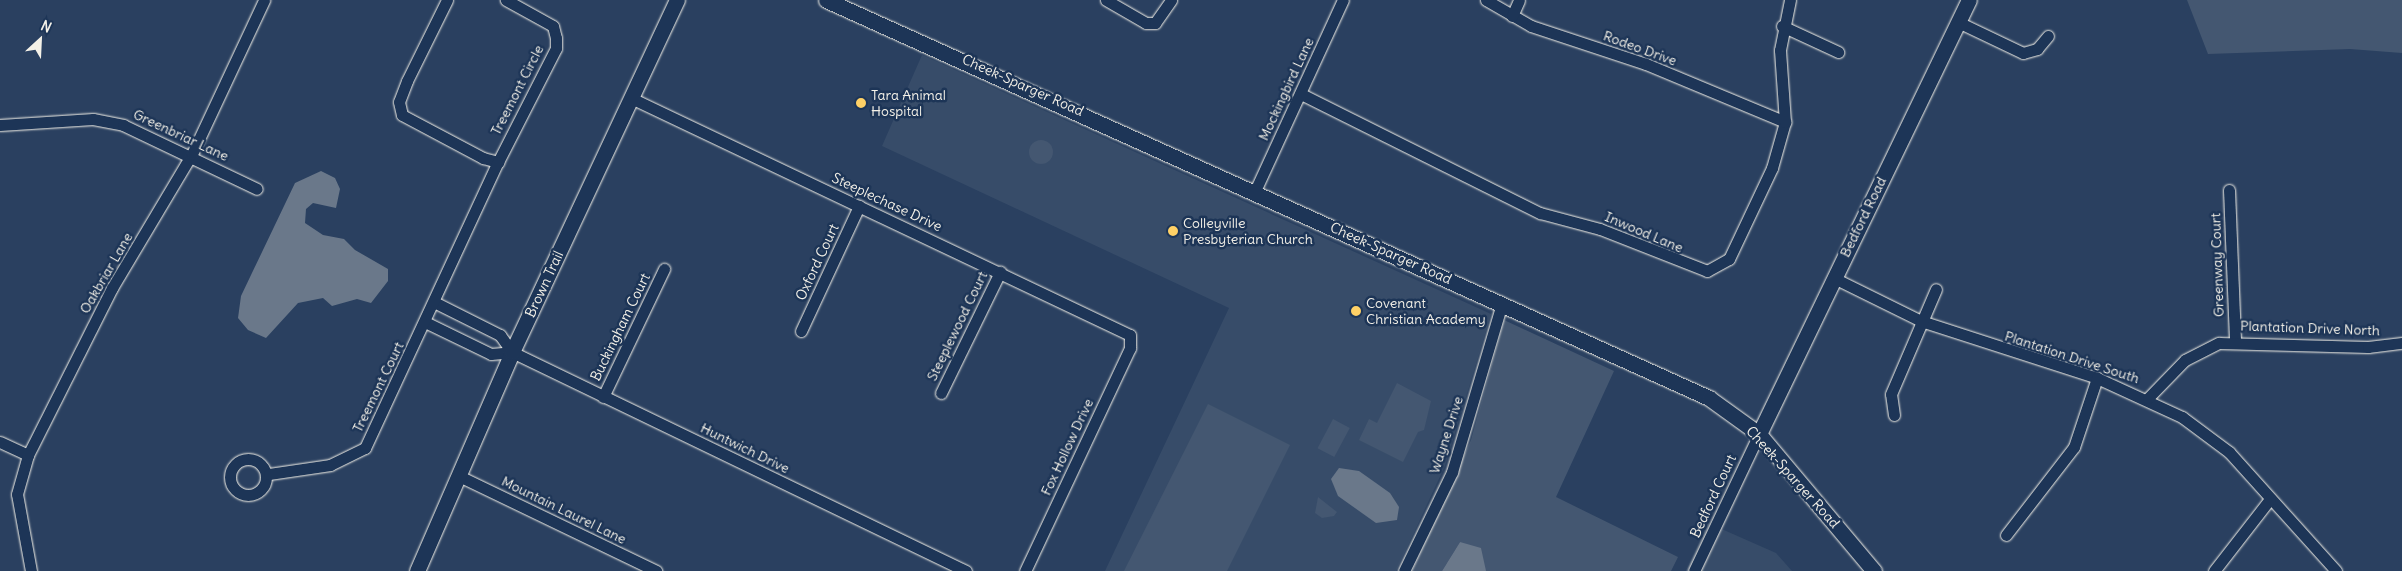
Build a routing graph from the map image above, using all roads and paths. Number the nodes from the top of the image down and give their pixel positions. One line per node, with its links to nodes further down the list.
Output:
1 (264, 0): 22 (street, Oakbriar Lane)
2 (447, 0): 23 (street)
3 (506, 0): 23 (street, Treemont Circle)
4 (677, 0): 19 (main road, Brown Trail)
5 (826, 0): 26 (main road, Cheek-Sparger Road)
6 (1106, 0): 7 (street)
7 (1171, 0)
8 (1343, 0): 18 (street, Mockingbird Lane)
9 (1486, 0): 13 (street, Rodeo Drive)
10 (1519, 0): 13 (street)
11 (1790, 0): 15 (street, Inwood Lane)
12 (1969, 0): 14 (main road, Bedford Road)
13 (1512, 16): 20 (street, Rodeo Drive)
14 (1958, 22): 16 (street); 30 (main road, Bedford Road)
15 (1782, 26): 17 (street); 20 (street, Inwood Lane)
16 (2048, 36)
17 (1838, 52)
18 (1300, 94): 20 (street, Inwood Lane); 26 (street, Mockingbird Lane)
19 (631, 98): 27 (street, Steeplechase Drive); 40 (main road, Brown Trail)
20 (1785, 122)
21 (0, 125): 22 (street, Greenbriar Lane)
22 (192, 154): 24 (street, Greenbriar Lane); 48 (street, Oakbriar Lane)
23 (498, 162): 32 (street, Treemont Circle)
24 (257, 189)
25 (2229, 190): 38 (street, Greenway Court)
26 (1255, 191): 33 (main road, Cheek-Sparger Road)
27 (860, 206): 29 (street, Steeplechase Drive); 36 (street, Oxford Court)
28 (664, 269): 43 (street, Buckingham Court)
29 (1000, 272): 37 (street, Steeplechase Drive); 42 (street, Steeplewood Court)
30 (1834, 278): 34 (street, Plantation Drive South); 46 (main road, Bedford Road)
31 (1936, 289): 34 (street)
32 (434, 302): 35 (street, Treemont Court); 40 (street)
33 (1502, 303): 46 (main road, Cheek-Sparger Road); 58 (street, Wayne Drive)
34 (1921, 321): 41 (street, Plantation Drive South); 45 (street)
35 (425, 322): 40 (street); 49 (street, Treemont Court)
36 (801, 331)
37 (1130, 335): 57 (street, Fox Hollow Drive)
38 (2236, 340): 39 (street, Plantation Drive North); 44 (street, Plantation Drive North)
39 (2402, 343)
40 (512, 352): 43 (street, Huntwich Drive); 50 (main road, Brown Trail)
41 (2097, 378): 44 (street, Plantation Drive South); 52 (street)
42 (941, 393)
43 (603, 397): 56 (street, Huntwich Drive)
44 (2148, 398): 51 (street, Plantation Drive South)
45 (1894, 415)
46 (1759, 434): 59 (street, Bedford Court); 60 (main road, Cheek-Sparger Road)
47 (0, 442): 48 (street)
48 (28, 455): 53 (street, Oakbriar Lane)
49 (269, 474)
50 (459, 476): 54 (main road, Brown Trail); 55 (street, Mountain Laurel Lane)
51 (2270, 499): 61 (street); 62 (street, Plantation Drive South)
52 (2006, 535)
53 (31, 571)
54 (417, 571)
55 (656, 571)
56 (966, 571)
57 (1025, 571)
58 (1404, 571)
59 (1694, 571)
60 (1874, 571)
61 (2214, 571)
62 (2336, 571)

